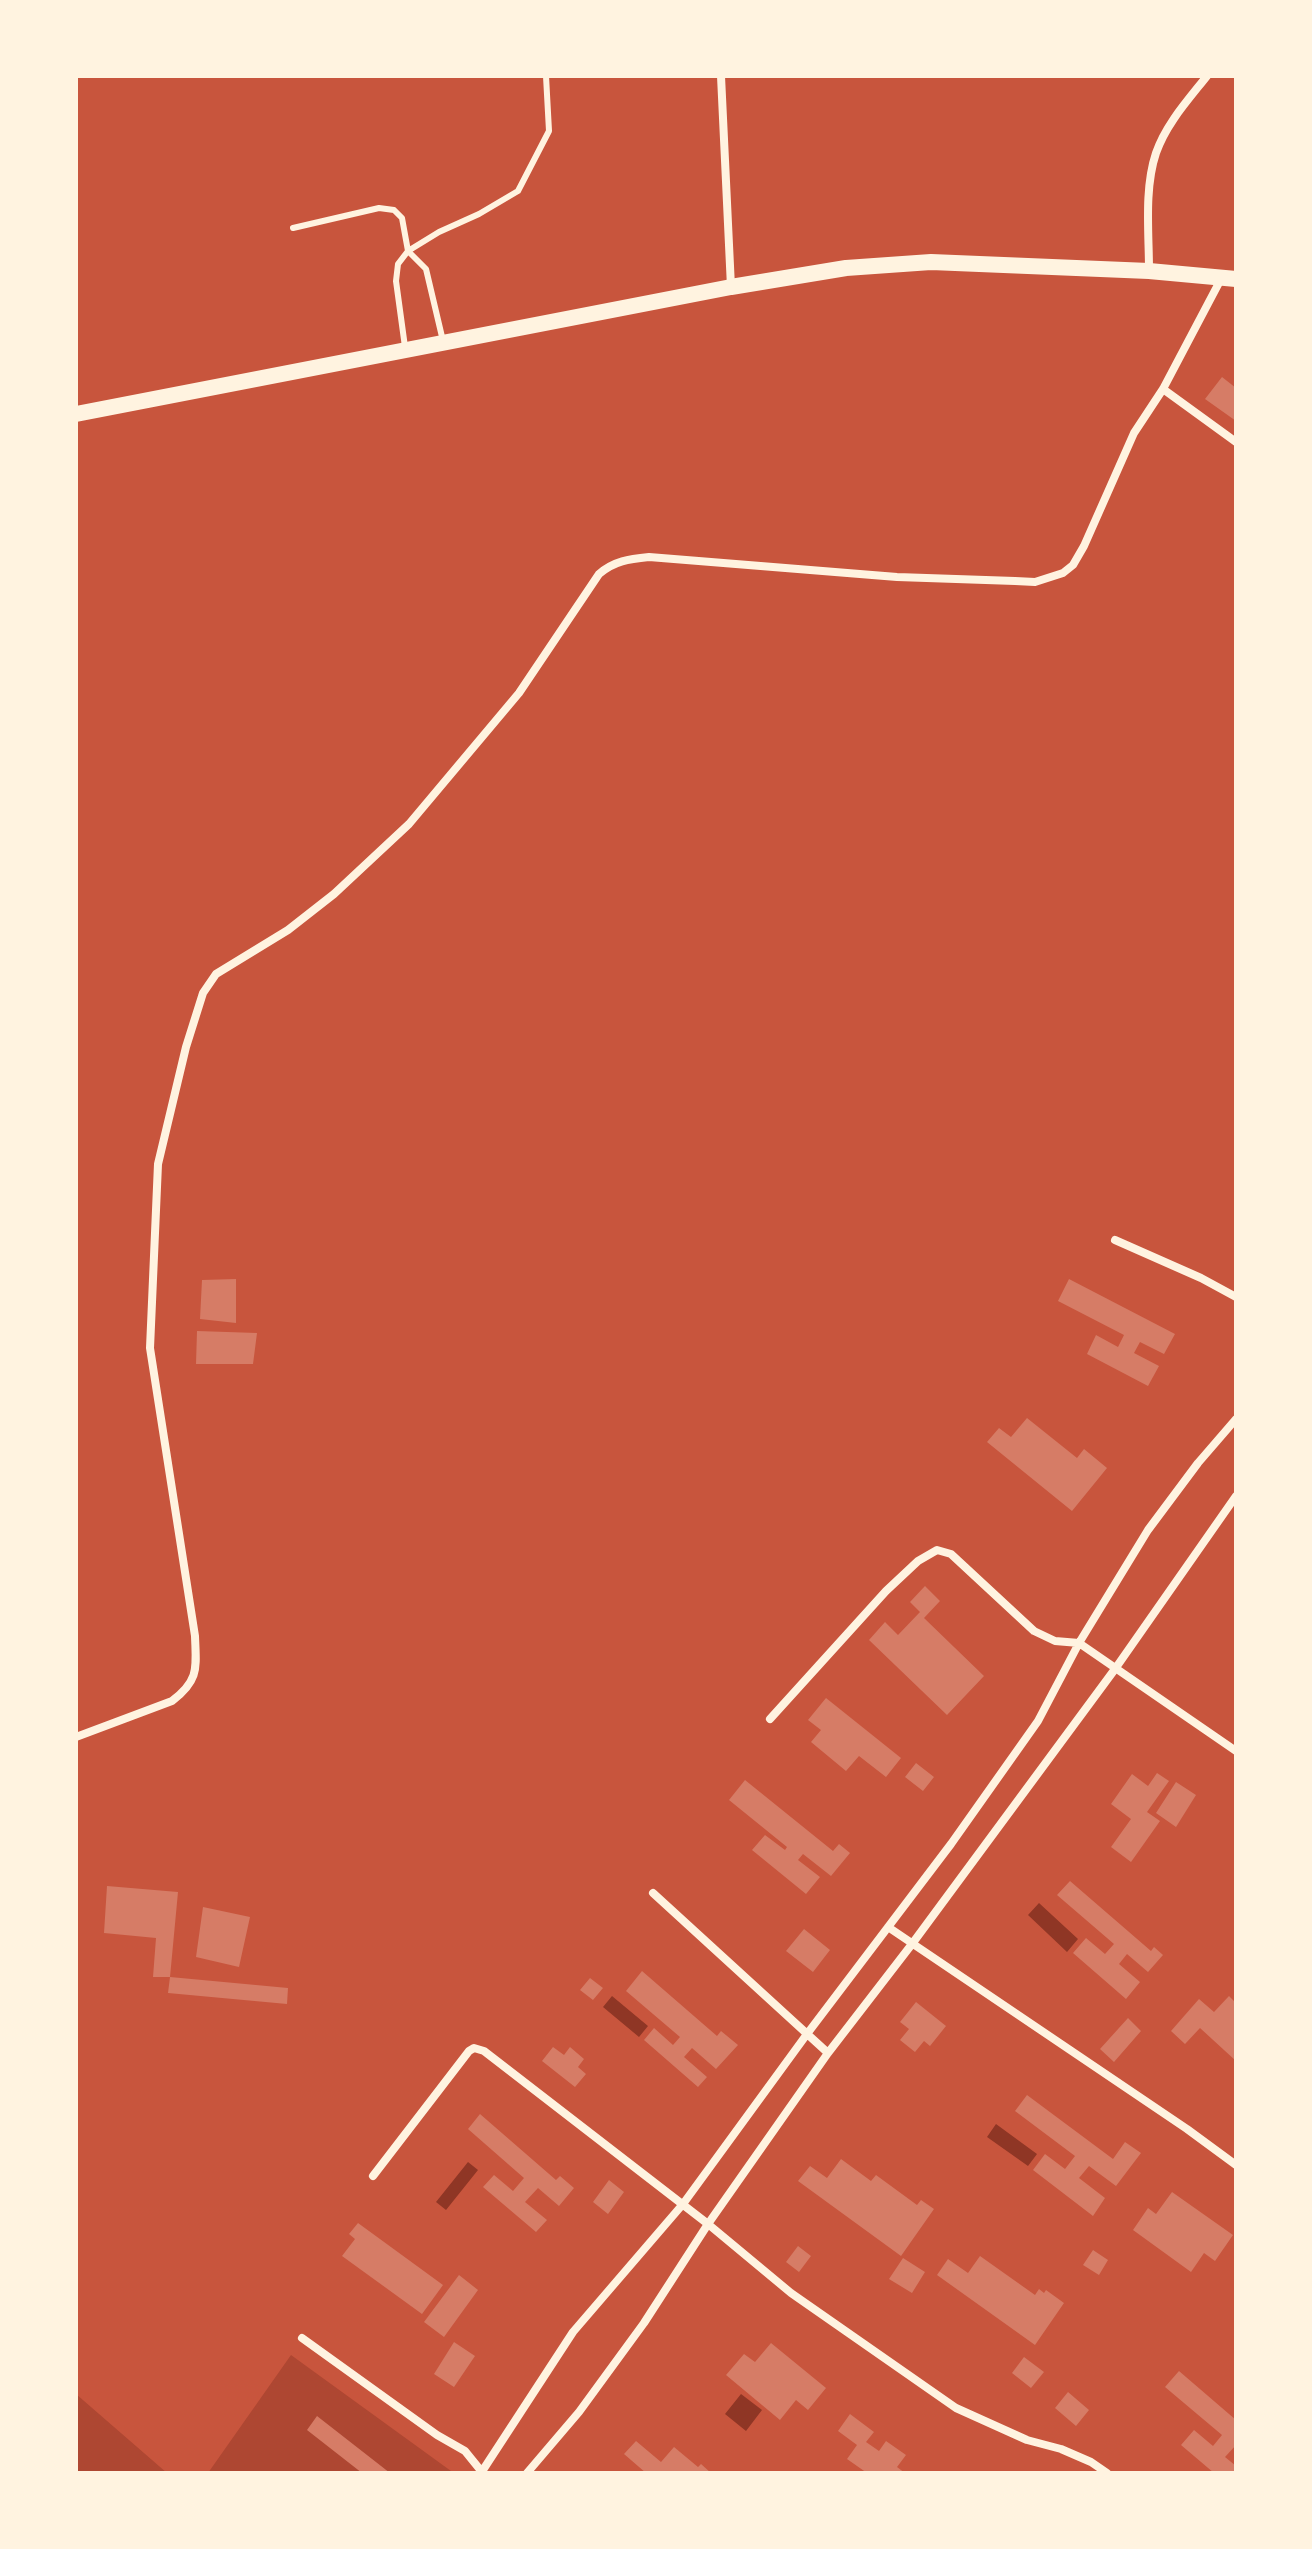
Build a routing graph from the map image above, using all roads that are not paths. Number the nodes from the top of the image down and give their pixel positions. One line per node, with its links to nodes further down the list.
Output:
1 (546, 76): 5 (lane)
2 (721, 76): 8 (street)
3 (1207, 76): 6 (street)
4 (293, 228): 5 (lane)
5 (408, 251): 9 (lane); 10 (lane)
6 (1149, 271): 7 (main road); 8 (main road)
7 (1229, 279): 11 (street)
8 (731, 287): 9 (main road)
9 (444, 343): 10 (main road)
10 (405, 351): 12 (main road)
11 (1163, 389): 13 (street); 21 (street)
12 (76, 414)
13 (1236, 442)
14 (1115, 1240): 15 (street)
15 (1236, 1297)
16 (1236, 1419): 18 (street)
17 (1236, 1496): 19 (street)
18 (1079, 1643): 19 (street); 20 (street); 24 (street)
19 (1115, 1669): 22 (street); 25 (street)
20 (770, 1719)
21 (76, 1737)
22 (1236, 1751)
23 (653, 1893): 26 (street)
24 (888, 1927): 25 (street); 26 (street)
25 (912, 1944): 27 (street); 28 (street)
26 (807, 2034): 27 (street); 30 (street)
27 (828, 2053): 31 (street)
28 (1236, 2165)
29 (373, 2176): 30 (street)
30 (683, 2204): 31 (street); 33 (street)
31 (708, 2224): 34 (street); 35 (street)
32 (302, 2338): 33 (street)
33 (482, 2472)
34 (527, 2473)
35 (1107, 2473)

